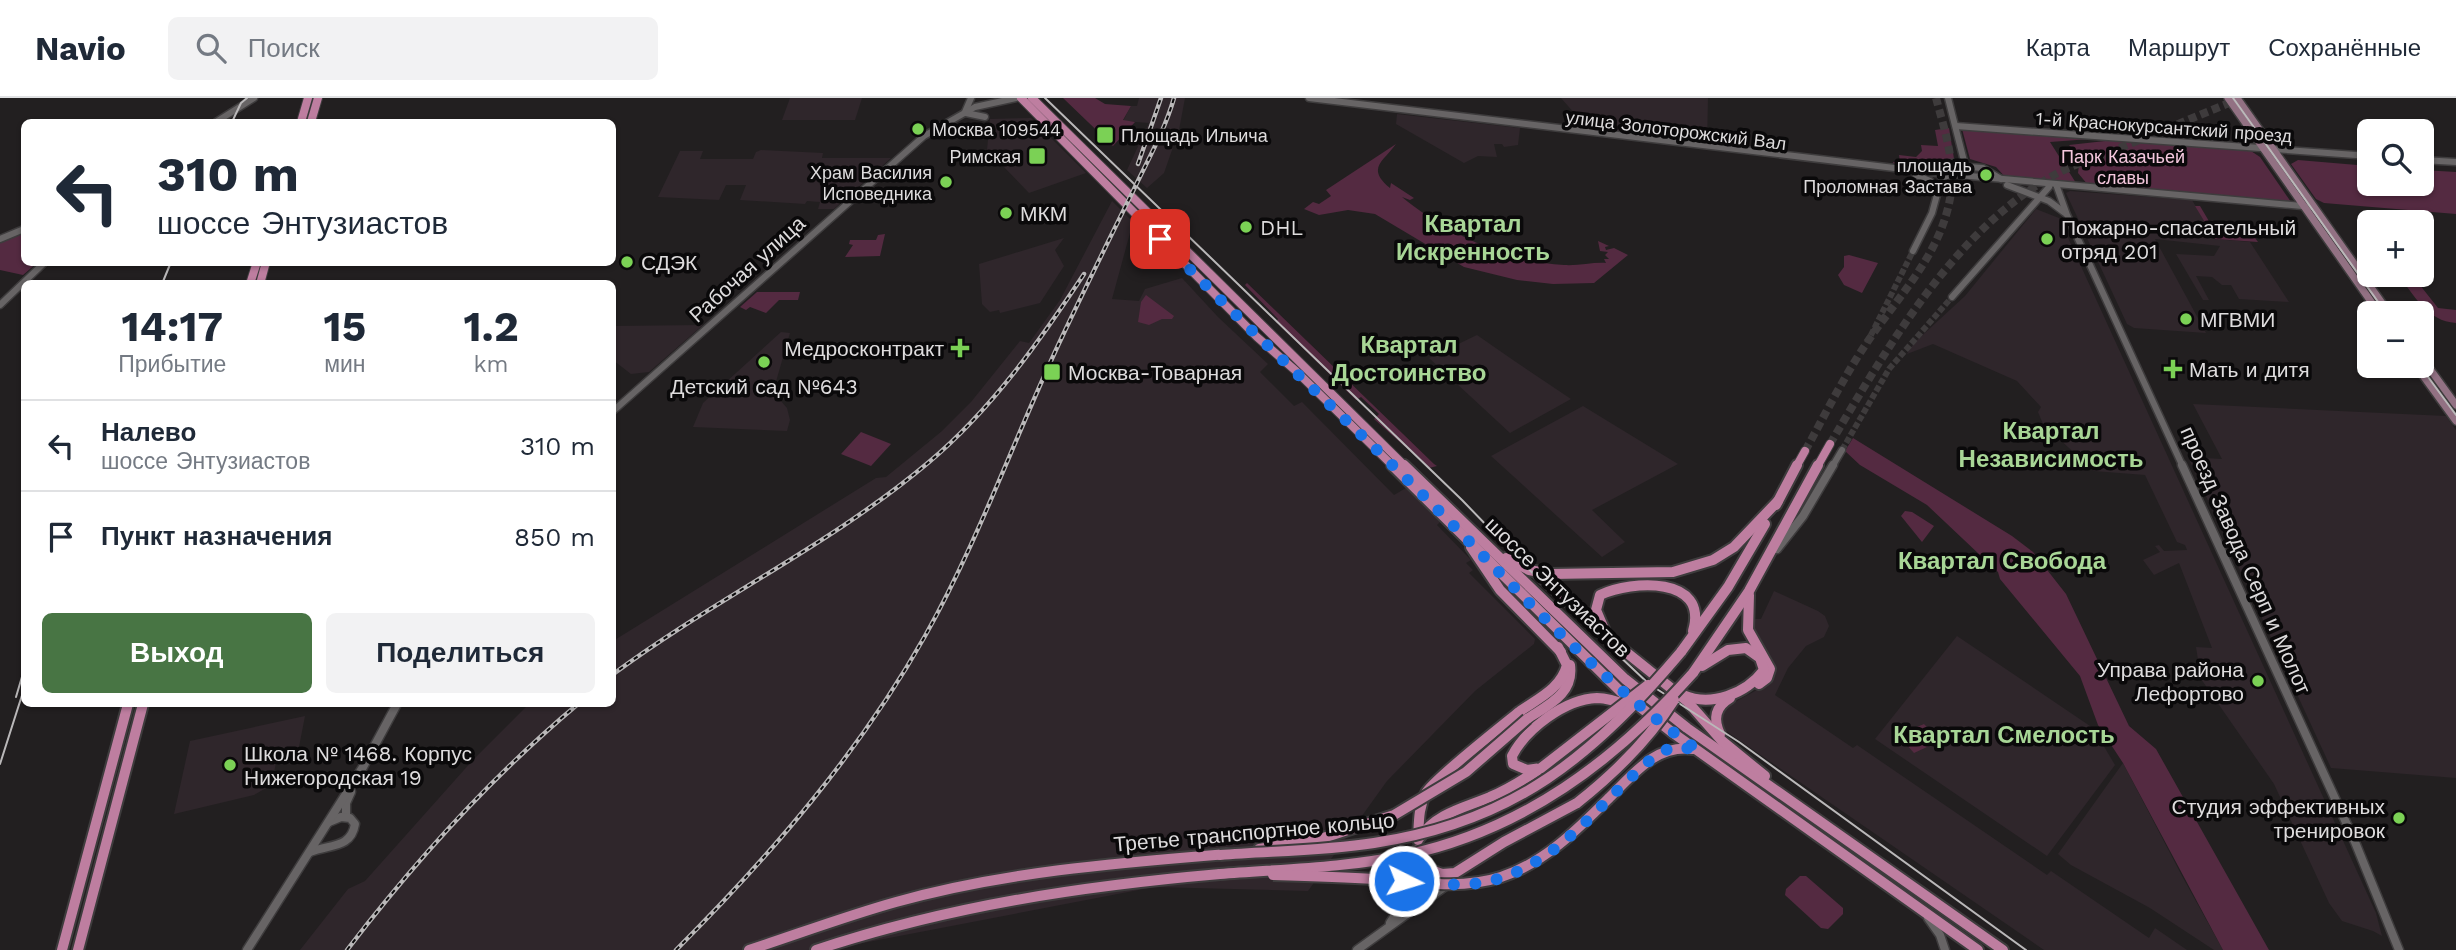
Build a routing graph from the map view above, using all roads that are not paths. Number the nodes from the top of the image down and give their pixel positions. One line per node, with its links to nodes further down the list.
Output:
1 (244, 98): 15 (street)
2 (254, 98): 16 (street)
3 (308, 98): 17 (main road)
4 (318, 98): 18 (main road)
5 (1018, 98): 12 (street, Рабочая улица); 62 (main road, шоссе Энтузиастов)
6 (1032, 98): 63 (main road, шоссе Энтузиастов)
7 (1309, 98): 28 (street, улица Золоторожский Вал)
8 (1948, 98): 19 (street)
9 (2228, 98): 20 (main road)
10 (2237, 98): 21 (main road)
11 (970, 99): 12 (street); 13 (street)
12 (975, 107): 13 (street, Рабочая улица)
13 (963, 113): 14 (street); 56 (street, Рабочая улица)
14 (985, 117)
15 (219, 119)
16 (220, 119)
17 (302, 119)
18 (312, 119)
19 (1956, 126): 20 (street, 1-й Краснокурсантский проезд); 23 (street)
20 (2260, 148): 21 (street, 1-й Краснокурсантский проезд); 39 (main road)
21 (2272, 148): 22 (street, 1-й Краснокурсантский проезд); 40 (main road)
22 (2357, 155)
23 (1965, 158): 26 (street); 27 (street)
24 (2434, 161): 25 (street)
25 (2456, 162)
26 (1977, 166): 27 (street); 29 (street)
27 (1966, 169): 31 (street); 32 (street)
28 (1906, 171): 30 (street, улица Золоторожский Вал); 37 (street)
29 (1989, 173): 32 (street); 34 (street)
30 (1947, 176): 31 (street, улица Золоторожский Вал); 37 (street)
31 (1957, 177): 32 (street, улица Золоторожский Вал)
32 (1978, 178): 33 (street)
33 (1995, 181): 34 (street); 38 (street)
34 (2011, 182): 35 (street)
35 (2049, 187): 36 (street); 38 (street)
36 (2057, 187): 39 (street); 42 (street, проезд Завода Серп и Молот)
37 (1936, 191): 45 (street)
38 (2042, 197): 41 (street); 42 (street)
39 (2302, 206): 40 (street); 50 (main road)
40 (2313, 207): 51 (main road)
41 (2032, 208): 42 (street); 49 (street)
42 (2068, 216): 103 (street, проезд Завода Серп и Молот)
43 (21, 230): 44 (street)
44 (0, 239)
45 (1913, 251)
46 (41, 266): 47 (street)
47 (27, 280)
48 (21, 285): 52 (street)
49 (1952, 297)
50 (2370, 301)
51 (2380, 301)
52 (0, 306)
53 (2434, 375): 55 (main road)
54 (2425, 378): 57 (main road)
55 (2456, 405)
56 (616, 408)
57 (2456, 421)
58 (1830, 444): 64 (main road, Третье транспортное кольцо)
59 (1805, 450): 61 (main road, Третье транспортное кольцо)
60 (1842, 450): 64 (street)
61 (1778, 501): 65 (main road); 69 (main road, Третье транспортное кольцо)
62 (1468, 540): 67 (main road); 77 (main road, шоссе Энтузиастов)
63 (1484, 542): 65 (main road); 82 (main road, шоссе Энтузиастов)
64 (1767, 560): 66 (main road, Третье транспортное кольцо)
65 (1536, 572): 68 (main road)
66 (1749, 591): 71 (main road, Третье транспортное кольцо); 79 (main road)
67 (1558, 648): 86 (main road); 89 (main road, bridge)
68 (1626, 653): 69 (main road); 72 (main road)
69 (1681, 653): 70 (main road, Третье транспортное кольцо, bridge)
70 (1667, 669): 80 (main road, bridge); 89 (main road, Третье транспортное кольцо, bridge)
71 (1693, 673): 72 (main road); 73 (main road, Третье транспортное кольцо, bridge)
72 (1661, 682): 79 (main road)
73 (1683, 685): 90 (main road, bridge); 91 (main road, Третье транспортное кольцо, bridge)
74 (127, 707): 94 (main road)
75 (142, 707): 95 (main road)
76 (395, 707): 81 (street)
77 (1655, 719): 78 (main road, шоссе Энтузиастов); 80 (main road)
78 (1699, 751): 91 (main road, bridge); 92 (main road, шоссе Энтузиастов)
79 (1737, 752): 82 (main road)
80 (1541, 768): 86 (main road)
81 (355, 778): 83 (street); 84 (street)
82 (1800, 807): 102 (main road, шоссе Энтузиастов)
83 (346, 817): 84 (street); 87 (street)
84 (326, 824): 85 (street)
85 (318, 837): 87 (street); 88 (street)
86 (1418, 845): 90 (main road); 93 (street)
87 (323, 847): 88 (street)
88 (307, 855): 96 (street)
89 (1220, 855): 97 (main road, Третье транспортное кольцо)
90 (1468, 865): 93 (street)
91 (1220, 874): 98 (main road, Третье транспортное кольцо)
92 (1921, 910): 100 (street); 101 (main road, шоссе Энтузиастов)
93 (1387, 927): 99 (street)
94 (62, 950)
95 (78, 950)
96 (247, 950)
97 (750, 950)
98 (816, 950)
99 (1357, 950)
100 (1945, 950)
101 (1978, 950)
102 (2003, 950)
103 (2399, 950)

